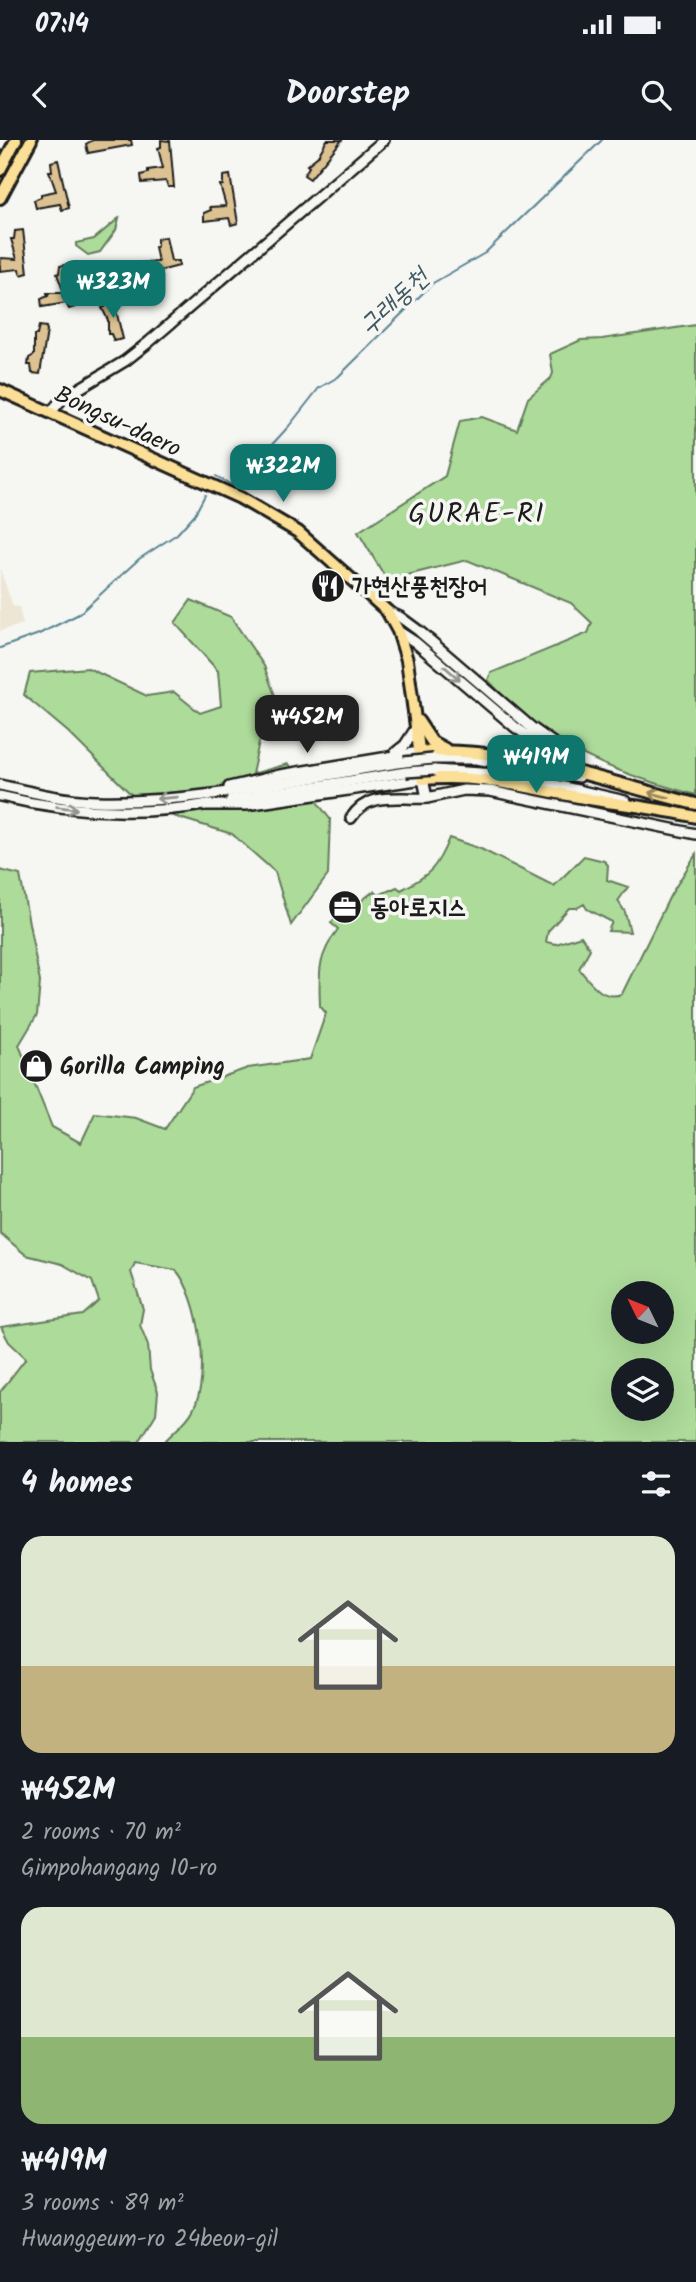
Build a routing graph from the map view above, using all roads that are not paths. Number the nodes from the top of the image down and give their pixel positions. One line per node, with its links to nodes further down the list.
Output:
1 (16, 140): 4 (main road)
2 (31, 140): 5 (main road)
3 (386, 140): 7 (street)
4 (0, 170)
5 (0, 198)
6 (0, 390): 7 (main road, Bongsu-daero)
7 (51, 412): 8 (main road, Bongsu-daero)
8 (387, 611): 9 (main road, Bongsu-daero); 10 (street, Bongsu-daero)
9 (398, 631): 10 (street); 11 (street, Bongsu-daero); 12 (main road, Bongsu-daero)
10 (419, 631): 11 (street, Bongsu-daero, one-way to 10)
11 (423, 648): 12 (street)
12 (406, 656): 13 (main road, Bongsu-daero)
13 (414, 716): 14 (main road, Bongsu-daero); 15 (main road)
14 (416, 728): 16 (main road, Bongsu-daero); 17 (street)
15 (451, 750): 16 (main road); 21 (main road)
16 (419, 752): 17 (street); 19 (main road, Bongsu-daero)
17 (390, 756): 24 (street)
18 (433, 764): 21 (street); 24 (street, bridge); 26 (street)
19 (423, 779): 23 (street); 24 (street); 26 (main road)
20 (0, 785): 24 (street, one-way to 20)
21 (622, 786): 25 (main road, one-way to 21)
22 (0, 796): 24 (street, one-way to 24)
23 (427, 798): 28 (street); 29 (street)
24 (204, 800)
25 (696, 804)
26 (640, 805): 27 (main road)
27 (696, 817)
28 (351, 818)
29 (696, 834)

